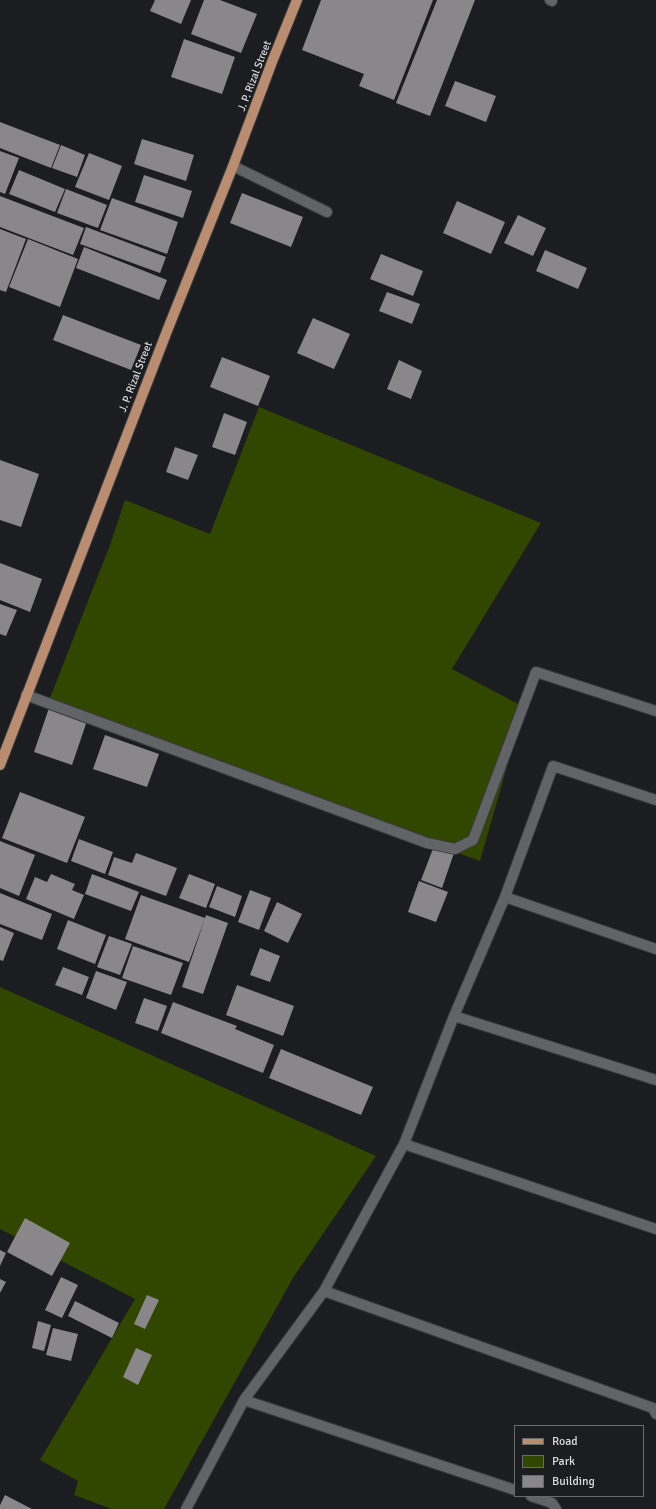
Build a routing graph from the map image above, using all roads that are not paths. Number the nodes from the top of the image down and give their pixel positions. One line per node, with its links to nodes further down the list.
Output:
1 (297, 0): 2 (main road, J. P. Rizal Street)
2 (234, 166): 3 (street); 4 (main road, J. P. Rizal Street)
3 (327, 212)
4 (26, 695): 5 (street); 6 (main road, J. P. Rizal Street)
5 (656, 711)
6 (0, 765)
7 (656, 800): 8 (street)
8 (505, 897): 9 (street); 10 (street)
9 (656, 949)
10 (454, 1016): 11 (street); 12 (street)
11 (656, 1080)
12 (404, 1144): 13 (street); 14 (street)
13 (656, 1229)
14 (324, 1291): 15 (street); 16 (street)
15 (244, 1400): 17 (street); 19 (street)
16 (656, 1414)
17 (514, 1490)
18 (535, 1497): 20 (street)
19 (186, 1509)
20 (556, 1509)

